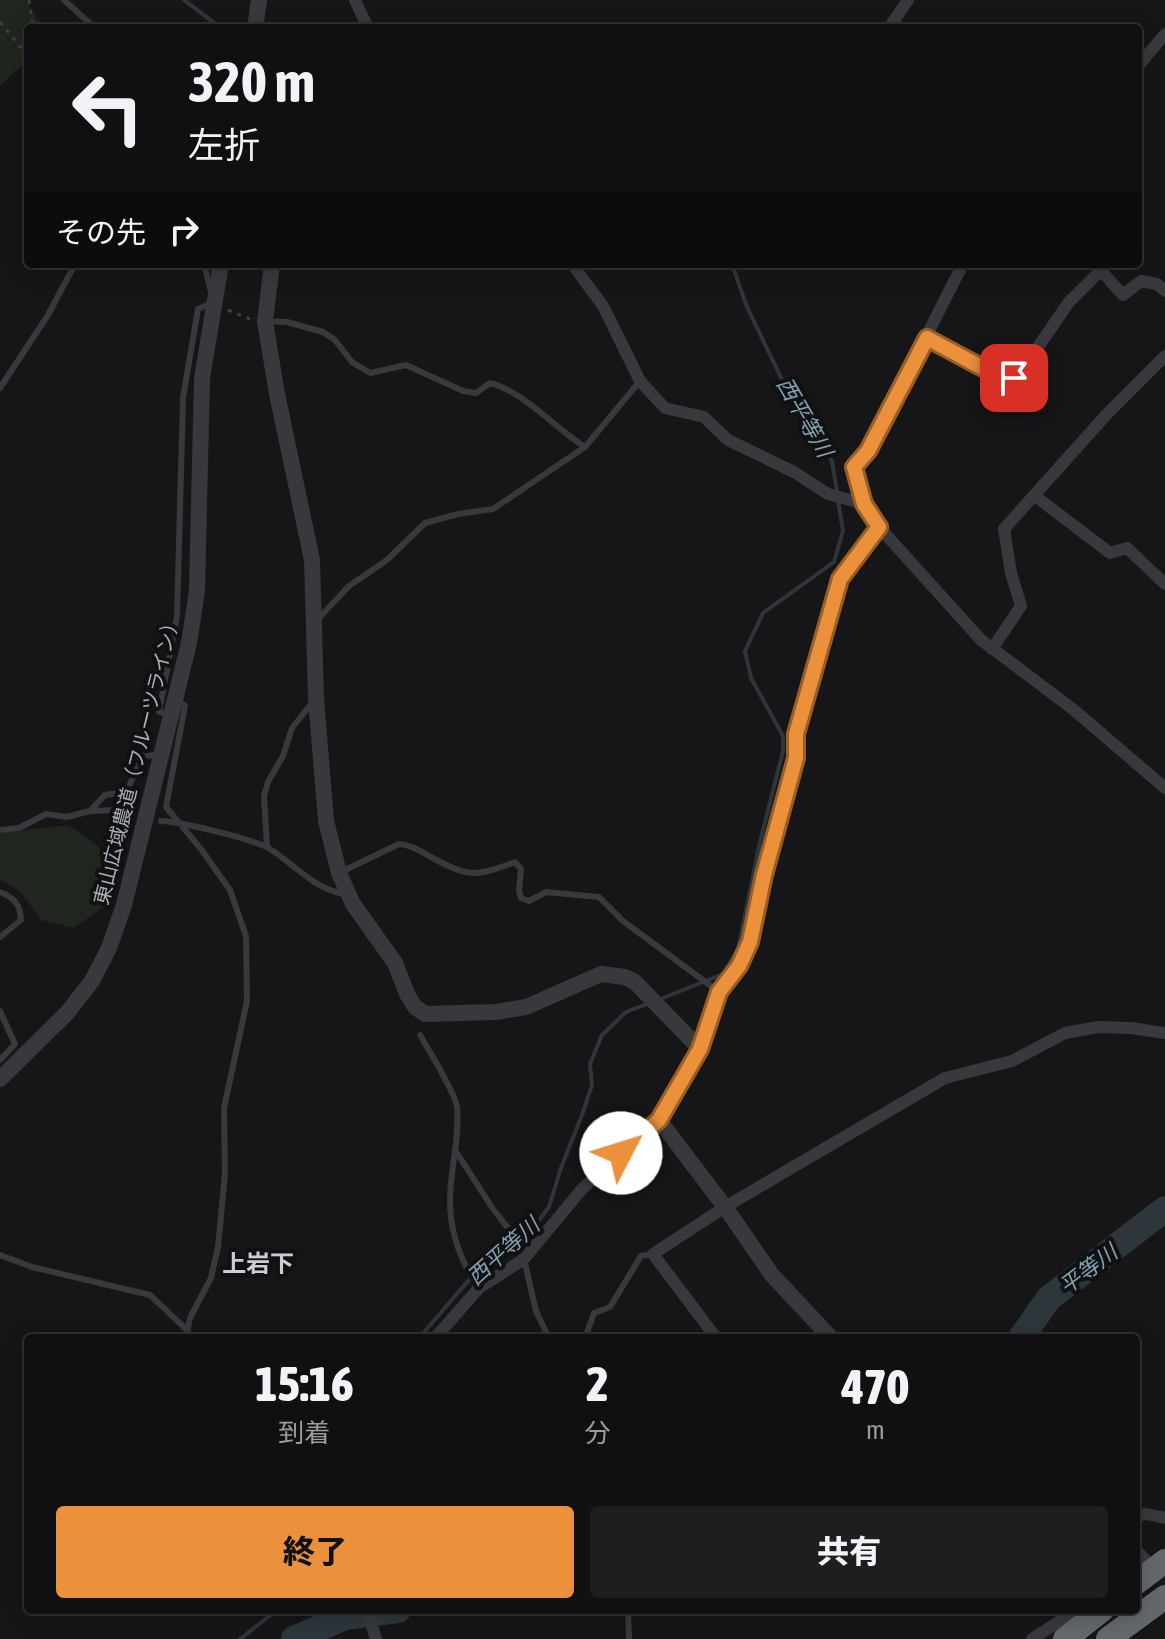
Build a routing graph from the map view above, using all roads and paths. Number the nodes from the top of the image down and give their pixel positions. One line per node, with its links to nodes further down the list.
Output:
1 (29, 0): 7 (path)
2 (64, 0): 8 (lane)
3 (259, 0): 9 (street)
4 (355, 0): 10 (street)
5 (908, 0): 11 (street)
6 (0, 22): 13 (path)
7 (32, 24)
8 (91, 24)
9 (256, 24)
10 (366, 24)
11 (892, 24)
12 (1165, 34): 14 (street)
13 (24, 50)
14 (1142, 61)
15 (73, 268): 29 (lane)
16 (205, 268): 24 (lane)
17 (220, 268): 24 (street, 東山広域農道（フルーツライン）)
18 (272, 268): 25 (street)
19 (575, 268): 28 (street)
20 (961, 268): 26 (street)
21 (1097, 268): 26 (street)
22 (1099, 268): 23 (street)
23 (1165, 291)
24 (213, 303): 25 (path); 37 (street, 東山広域農道（フルーツライン）); 39 (lane)
25 (265, 321): 30 (lane); 35 (street)
26 (927, 338): 32 (street)
27 (1165, 356): 31 (street)
28 (640, 381): 30 (lane); 32 (street)
29 (0, 388)
30 (585, 447): 35 (lane)
31 (1035, 496): 34 (street); 36 (street)
32 (864, 504): 33 (street)
33 (879, 527): 36 (street); 52 (street)
34 (1165, 584)
35 (315, 622): 38 (street)
36 (992, 649): 41 (street)
37 (176, 697): 39 (street, 東山広域農道（フルーツライン）); 45 (lane)
38 (316, 698): 47 (lane); 48 (street)
39 (172, 714): 40 (street, 東山広域農道（フルーツライン）)
40 (161, 757): 43 (lane); 58 (street, 東山広域農道（フルーツライン）)
41 (1165, 788)
42 (118, 810): 43 (lane)
43 (90, 811): 46 (lane)
44 (161, 821): 45 (lane)
45 (177, 822): 47 (lane); 66 (lane)
46 (0, 830)
47 (267, 846): 50 (lane)
48 (339, 873): 50 (street); 52 (lane)
49 (0, 892): 51 (lane)
50 (349, 894): 56 (street)
51 (0, 937)
52 (717, 990): 56 (street)
53 (0, 1011): 57 (lane)
54 (1165, 1033): 61 (street)
55 (420, 1035): 60 (lane)
56 (700, 1049): 59 (street)
57 (0, 1060)
58 (0, 1079)
59 (659, 1120): 61 (street); 64 (street)
60 (457, 1153): 64 (lane); 65 (lane)
61 (725, 1207): 62 (street); 71 (street)
62 (653, 1254): 69 (lane); 70 (street)
63 (0, 1255): 66 (lane)
64 (523, 1259): 65 (street); 68 (lane)
65 (478, 1287): 67 (street)
66 (186, 1334)
67 (438, 1334)
68 (547, 1334)
69 (586, 1334)
70 (713, 1334)
71 (827, 1334)
72 (1140, 1515): 73 (street)
73 (1165, 1518)
74 (1165, 1597): 81 (highway)
75 (628, 1614): 78 (lane)
76 (1071, 1614): 79 (street)
77 (1097, 1614): 80 (highway)
78 (629, 1639)
79 (1032, 1639)
80 (1065, 1639)
81 (1108, 1639)

